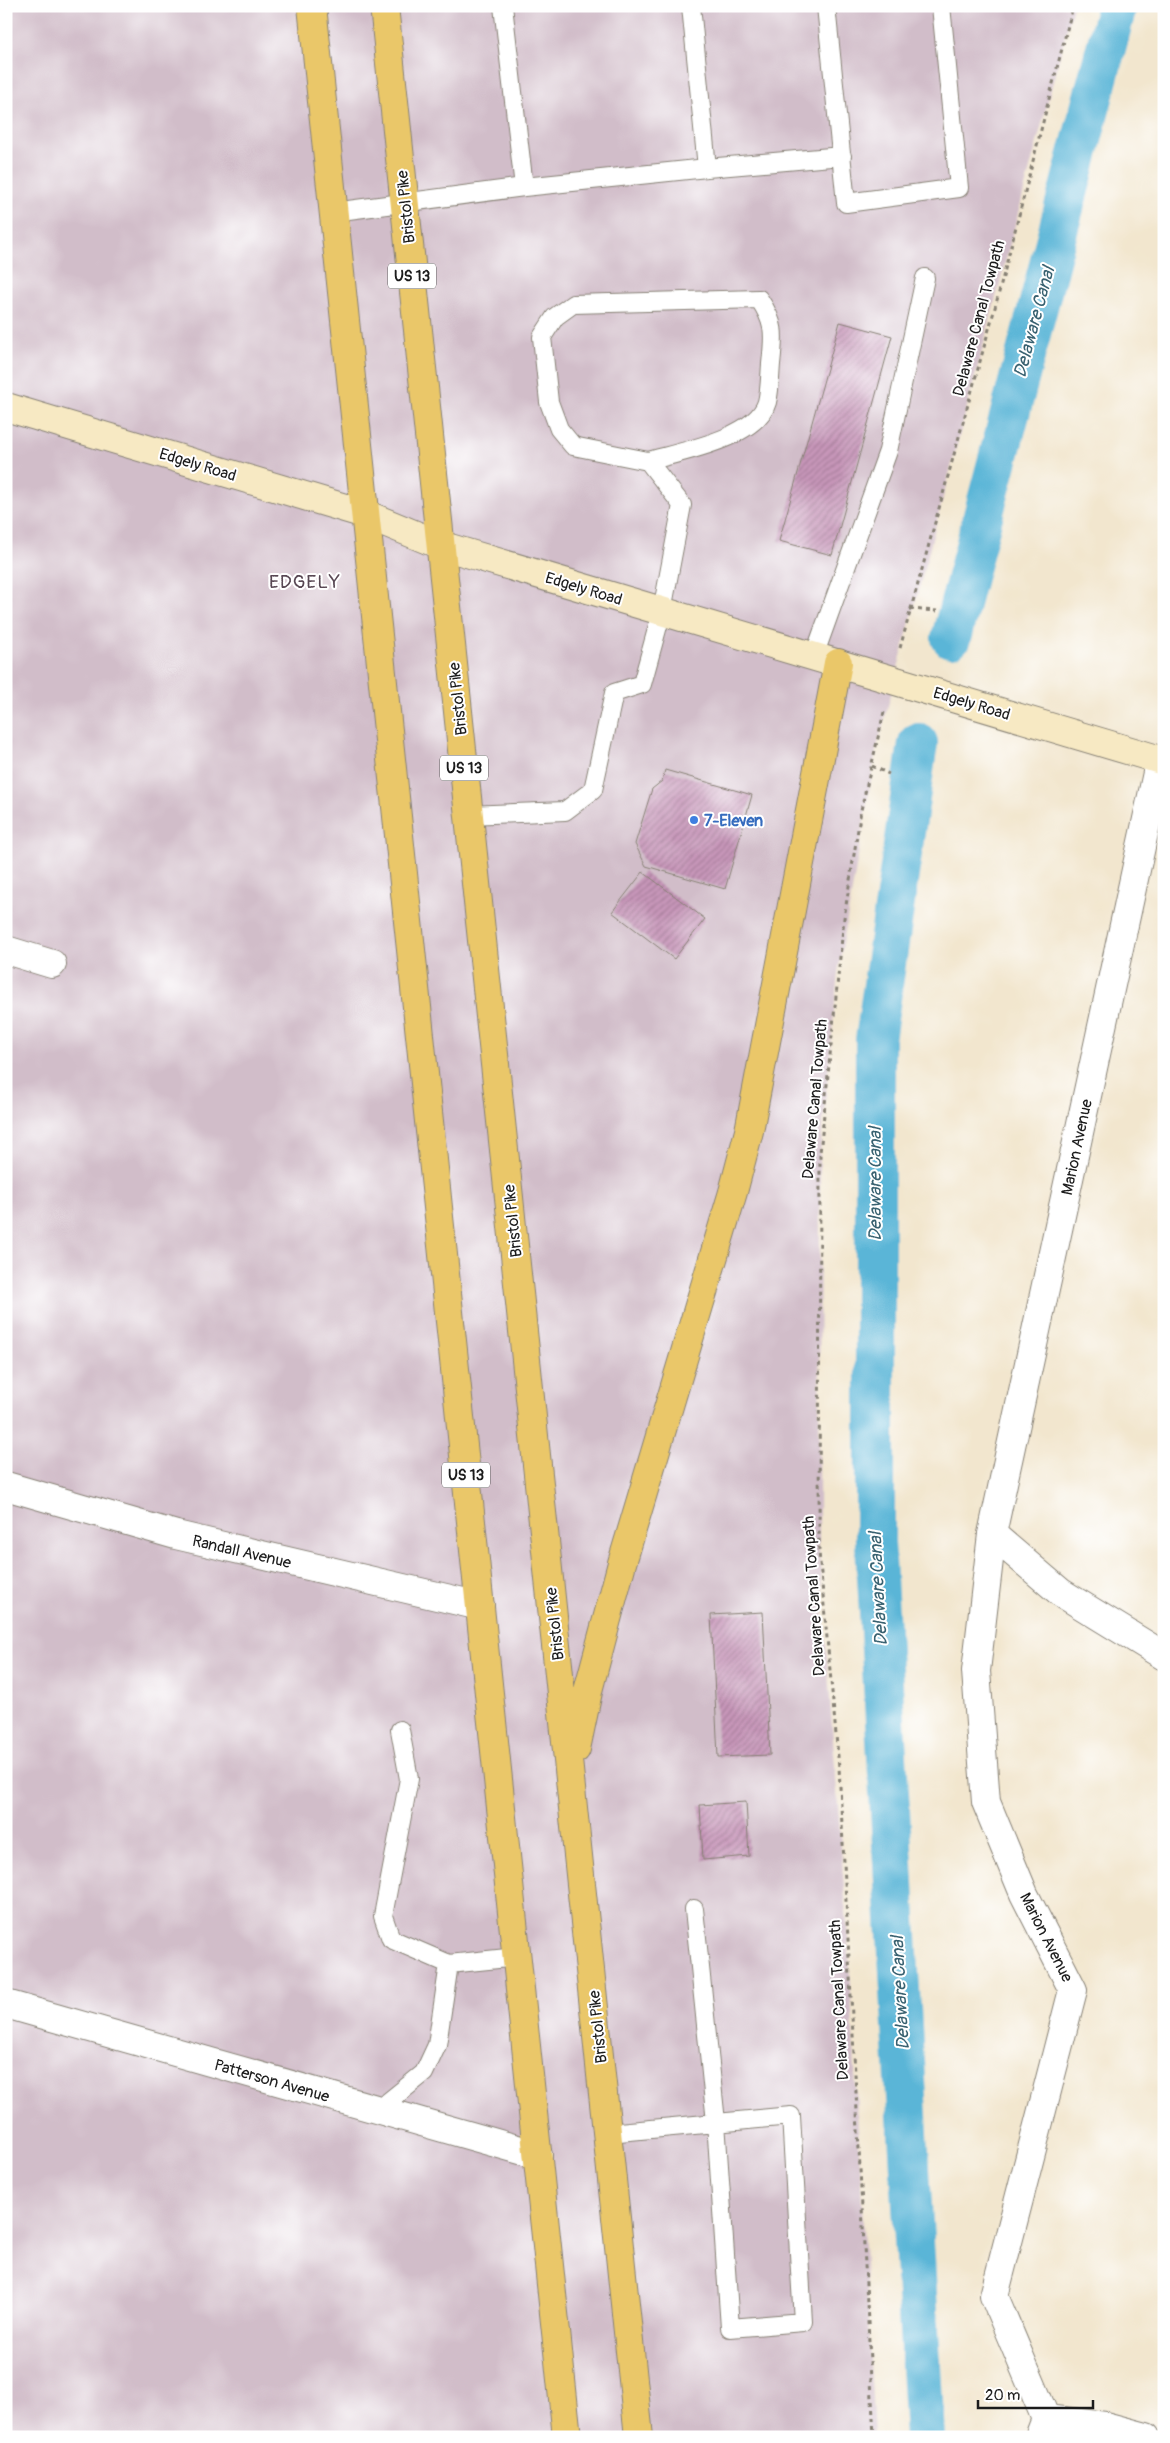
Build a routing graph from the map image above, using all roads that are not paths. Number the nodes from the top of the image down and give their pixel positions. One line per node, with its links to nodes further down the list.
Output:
1 (312, 6): 11 (highway, US 13)
2 (384, 6): 10 (highway, Bristol Pike / US 13)
3 (503, 6): 9 (lane)
4 (691, 6): 8 (lane)
5 (826, 6): 7 (lane)
6 (940, 6): 7 (lane)
7 (842, 156): 8 (lane)
8 (707, 168): 9 (lane)
9 (524, 187): 10 (lane)
10 (405, 203): 11 (lane); 16 (highway, Bristol Pike / US 13)
11 (333, 212): 15 (highway, US 13)
12 (925, 278): 18 (lane)
13 (6, 407): 15 (main road, Edgely Road)
14 (648, 461): 14 (lane); 17 (lane)
15 (365, 514): 16 (main road, Edgely Road); 25 (highway, US 13)
16 (440, 545): 17 (main road, Edgely Road); 20 (highway, Bristol Pike / US 13)
17 (662, 611): 18 (main road, Edgely Road); 20 (lane)
18 (826, 660): 19 (main road, Edgely Road); 28 (highway)
19 (1162, 760): 24 (street, Marion Avenue)
20 (469, 815): 28 (highway, Bristol Pike / US 13)
21 (6, 950): 22 (street)
22 (52, 964)
23 (6, 1486): 25 (street, Randall Avenue)
24 (992, 1534): 26 (street); 37 (street, Marion Avenue)
25 (480, 1606): 30 (highway, US 13)
26 (1164, 1656)
27 (400, 1730): 31 (lane)
28 (570, 1777): 35 (highway, Bristol Pike / US 13)
29 (694, 1908): 34 (lane)
30 (517, 1958): 31 (lane); 36 (highway, US 13)
31 (449, 1964): 33 (lane)
32 (6, 2004): 33 (street, Patterson Avenue)
33 (378, 2110): 36 (street, Patterson Avenue)
34 (716, 2122): 34 (lane); 35 (lane)
35 (608, 2133): 39 (highway, Bristol Pike / US 13)
36 (538, 2155): 38 (highway, US 13)
37 (1042, 2428): 40 (street, Marion Avenue)
38 (567, 2437)
39 (640, 2437)
40 (1146, 2437)

